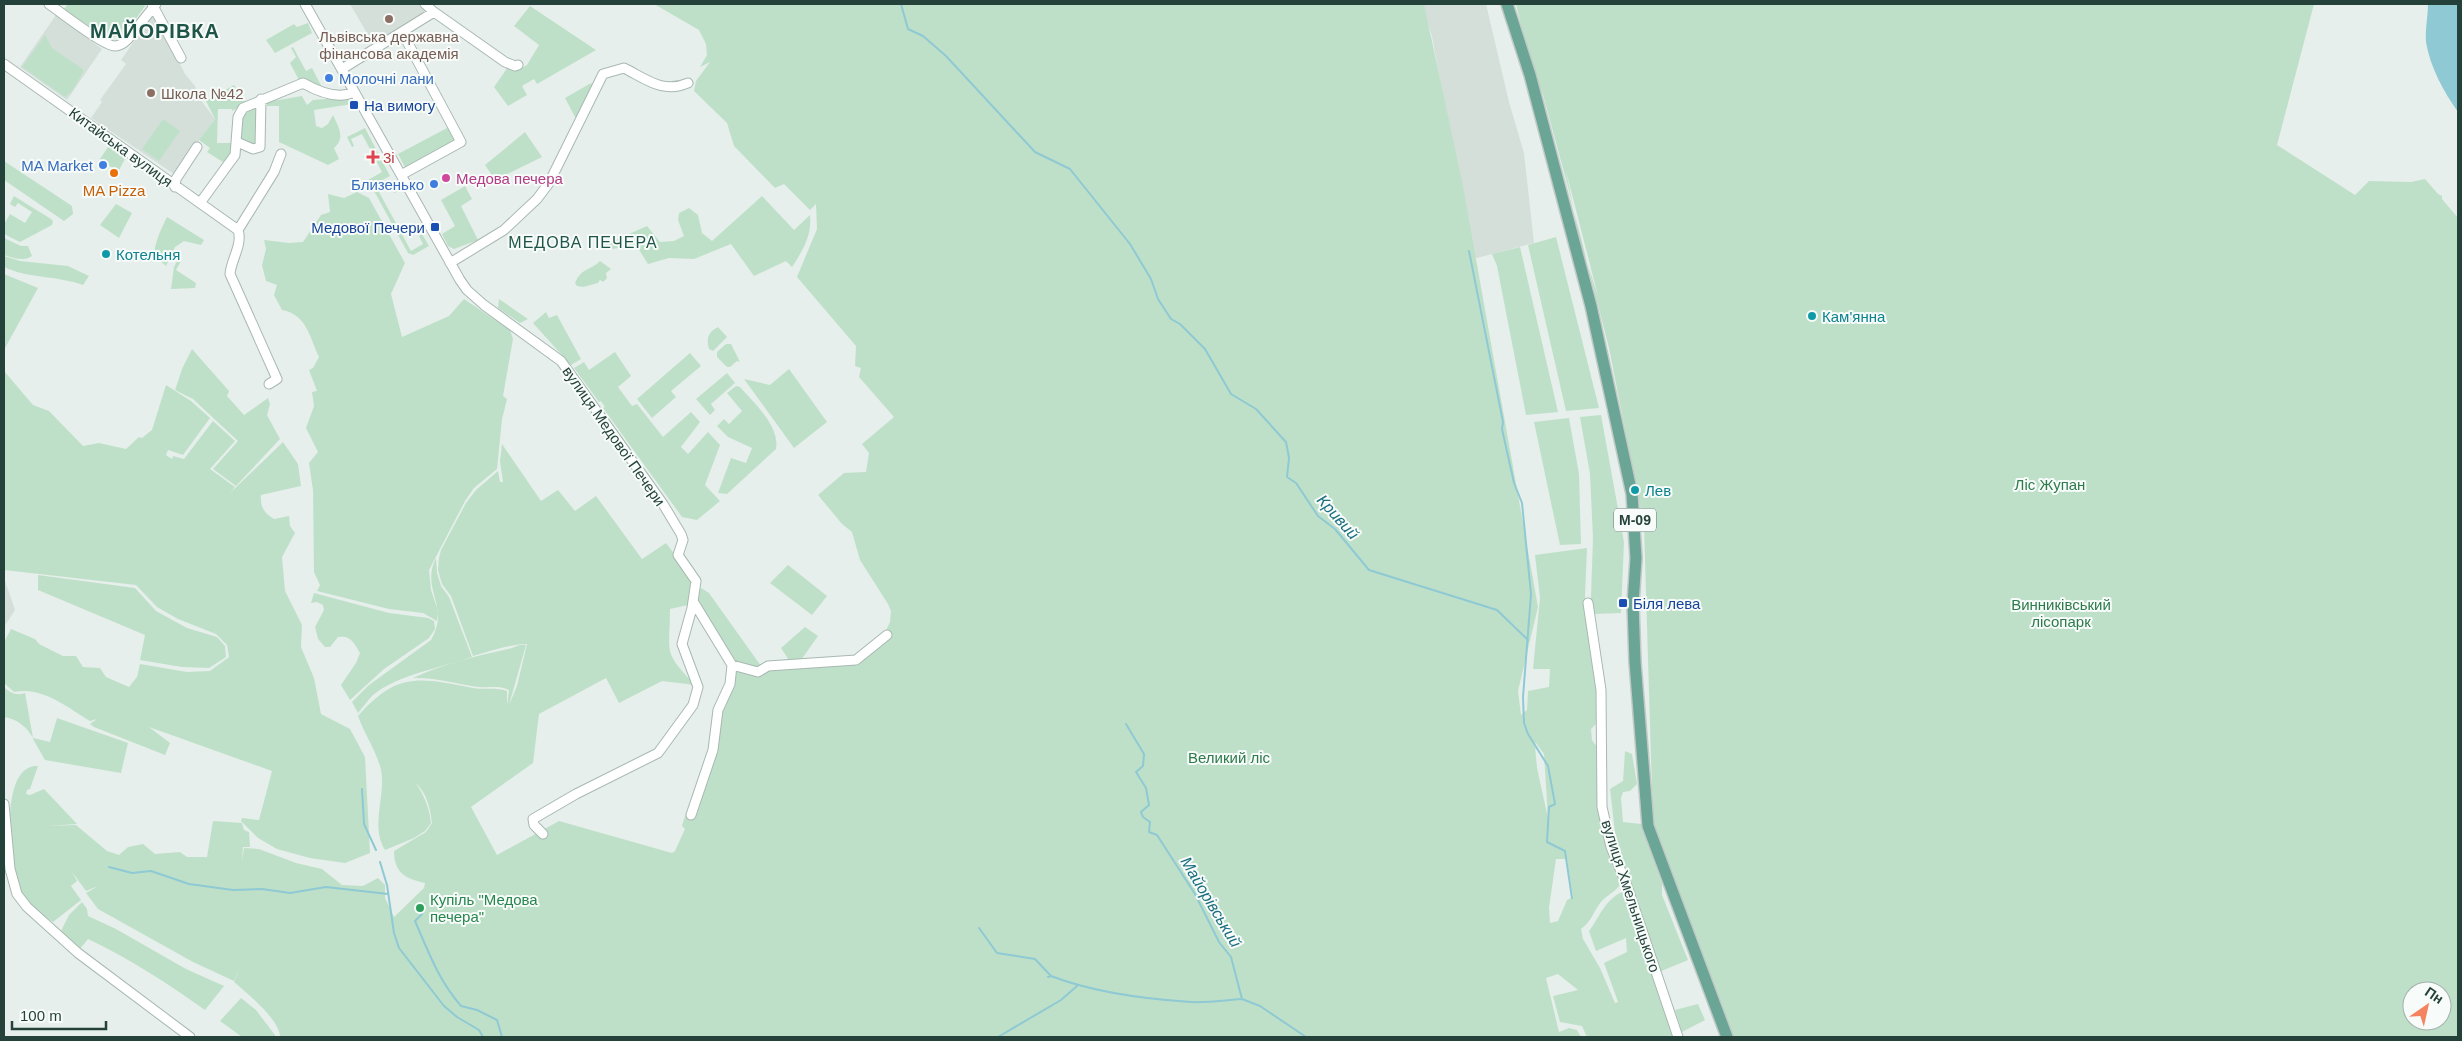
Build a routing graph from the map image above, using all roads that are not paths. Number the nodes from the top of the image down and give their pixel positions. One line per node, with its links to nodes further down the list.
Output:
1 (49, 4): 2 (street)
2 (154, 4): 8 (street)
3 (305, 4): 11 (street, вулиця Медової Печери)
4 (425, 4): 6 (street)
5 (1507, 4): 33 (main road, М-09)
6 (434, 12): 7 (street); 10 (street)
7 (402, 32): 11 (street); 18 (street)
8 (181, 58)
9 (4, 64): 19 (street, Китайська вулиця)
10 (518, 65)
11 (342, 69): 13 (street, вулиця Медової Печери)
12 (688, 83): 22 (street)
13 (354, 92): 14 (street); 18 (street, вулиця Медової Печери)
14 (261, 99): 15 (street); 15 (street)
15 (237, 142): 20 (street)
16 (197, 147): 19 (street)
17 (281, 154): 21 (street)
18 (400, 175): 22 (street, вулиця Медової Печери)
19 (175, 187): 20 (street, Китайська вулиця)
20 (200, 203): 21 (street, Китайська вулиця)
21 (238, 230): 23 (street)
22 (450, 263): 24 (street, вулиця Медової Печери)
23 (269, 384)
24 (693, 601): 27 (street); 30 (street, вулиця Медової Печери)
25 (1588, 603): 32 (street, вулиця Хмельницького)
26 (887, 635): 27 (street)
27 (732, 665): 29 (street)
28 (4, 804): 31 (street)
29 (691, 815)
30 (543, 834)
31 (190, 1037)
32 (1678, 1037)
33 (1728, 1037)

